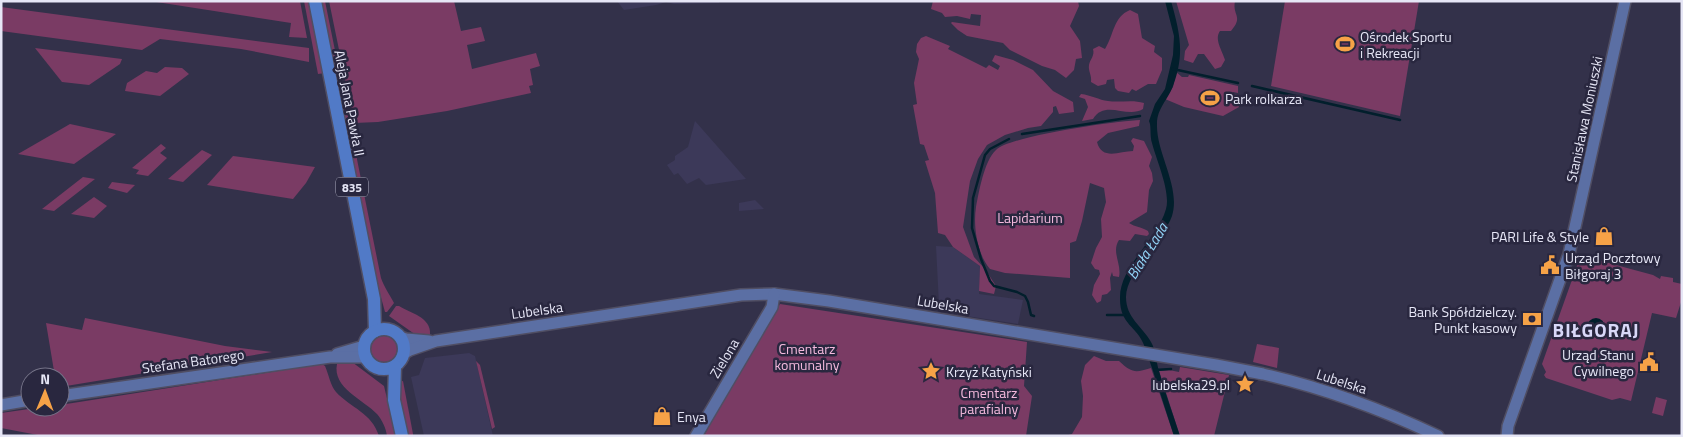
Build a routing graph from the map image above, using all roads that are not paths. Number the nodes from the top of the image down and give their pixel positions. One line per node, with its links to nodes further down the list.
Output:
1 (315, 1): 4 (main road, Aleja Jana Pawła II / 835)
2 (1625, 1): 15 (street, Stanisława Moniuszki)
3 (774, 294): 6 (street, Lubelska); 17 (street, Zielona); 18 (street, Lubelska)
4 (381, 330): 5 (main road); 7 (main road)
5 (400, 337): 6 (street, Lubelska); 8 (main road)
6 (433, 341): 8 (street, Lubelska)
7 (365, 352): 10 (main road); 11 (street, Stefana Batorego)
8 (403, 354): 9 (main road)
9 (395, 366): 10 (main road); 12 (main road)
10 (379, 368): 12 (main road)
11 (70, 395)
12 (394, 400): 16 (main road)
13 (20, 402): 14 (street)
14 (1, 405)
15 (1505, 433)
16 (402, 436)
17 (696, 436)
18 (1438, 436)

